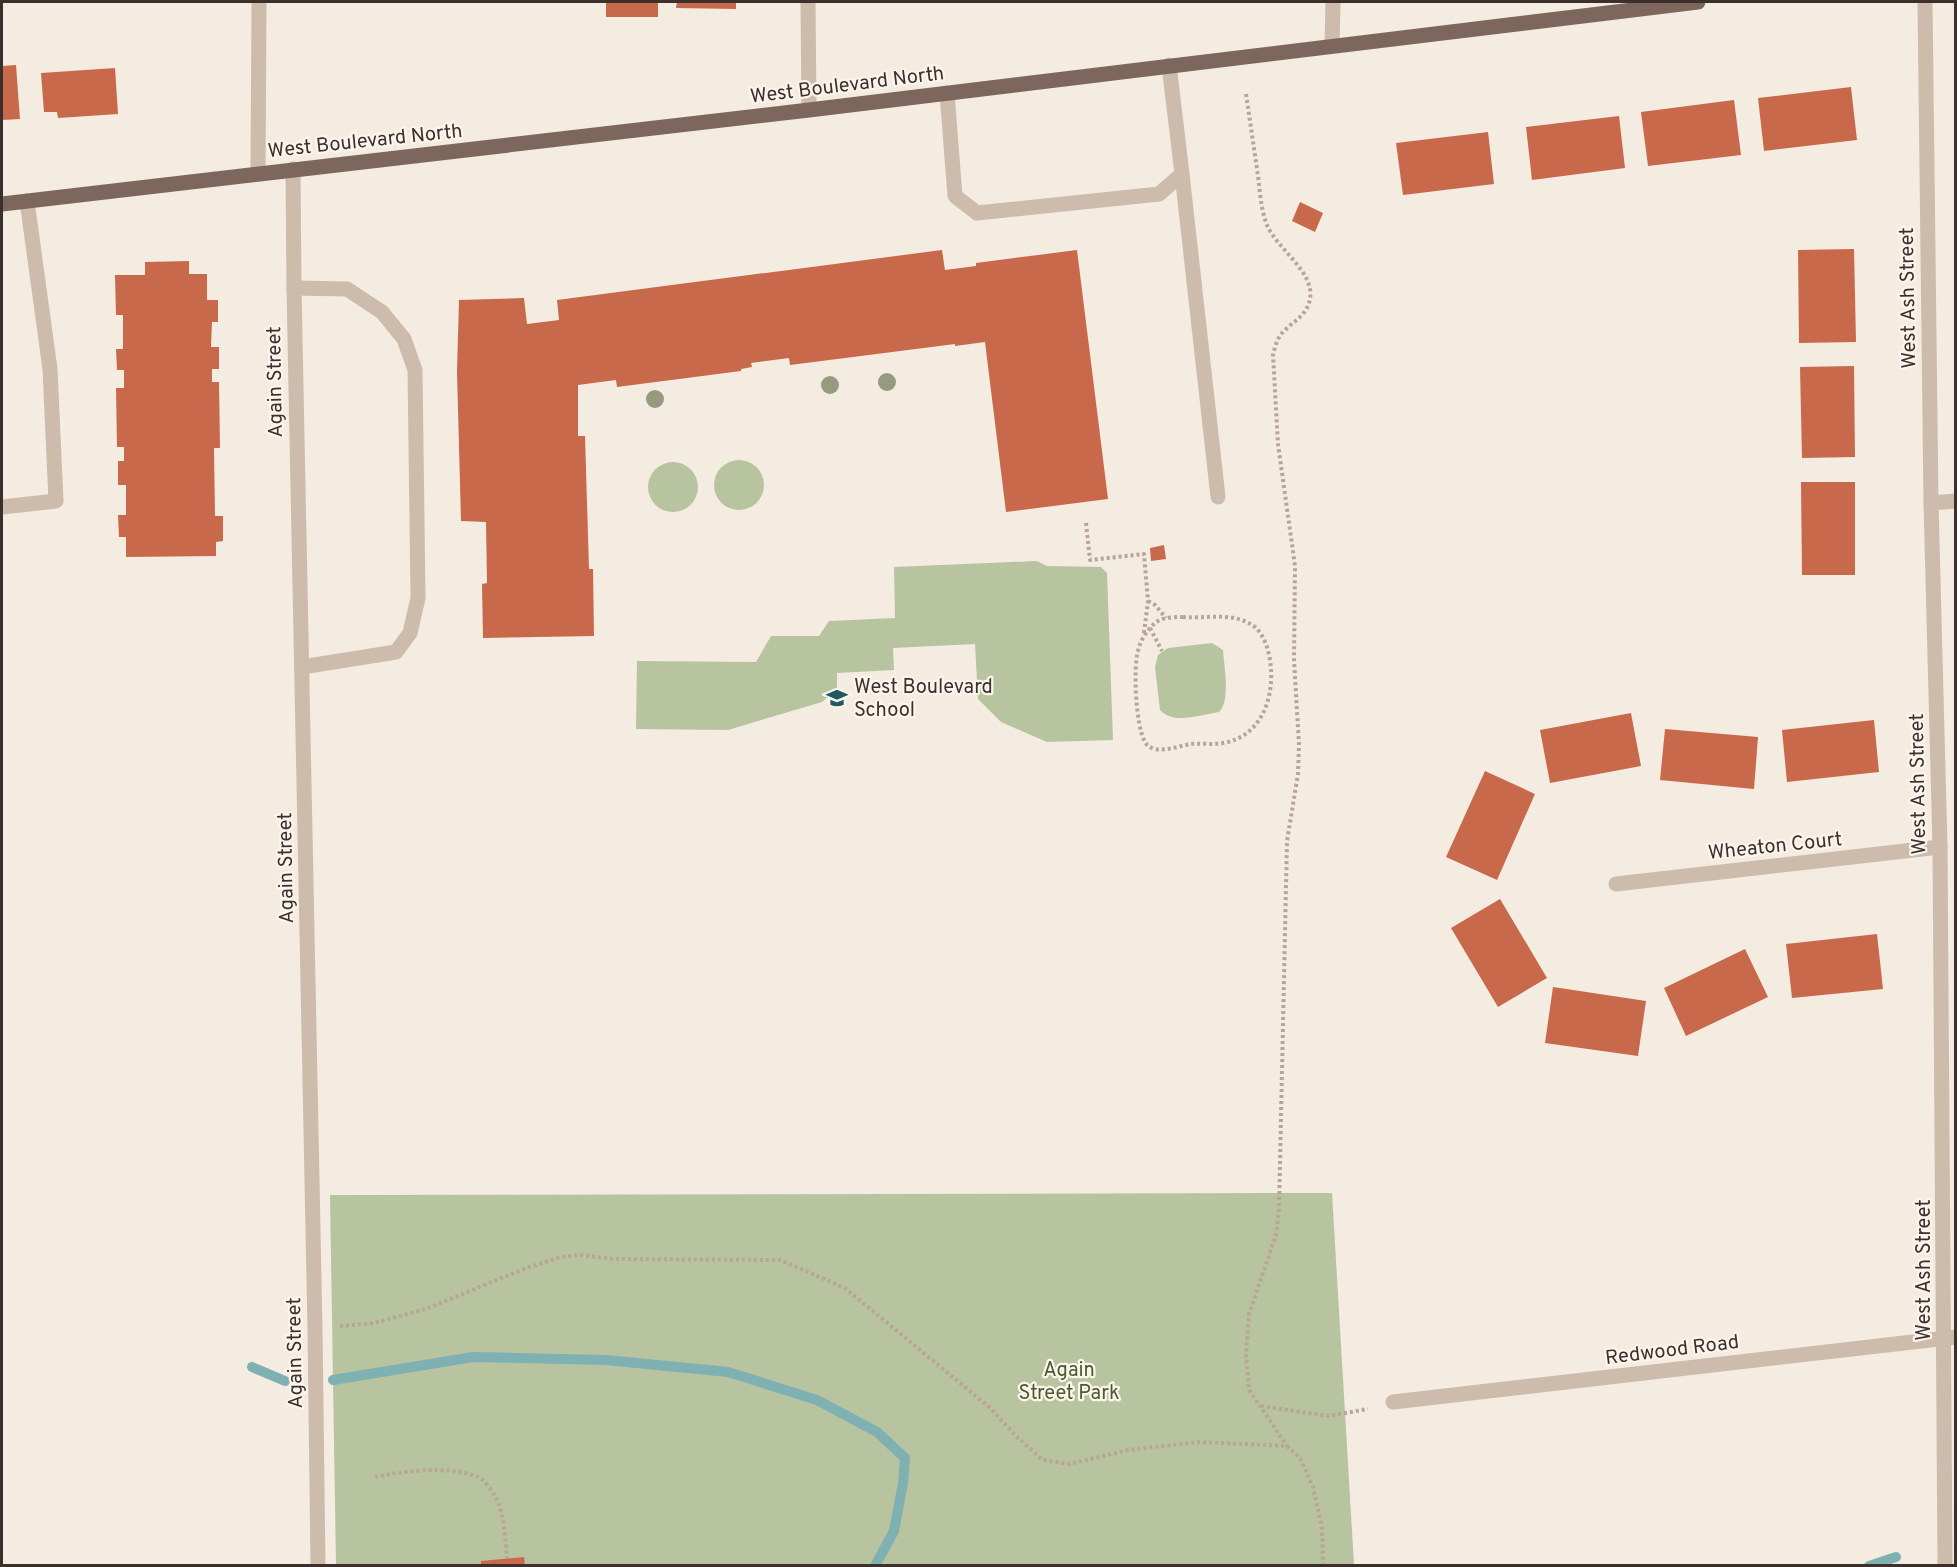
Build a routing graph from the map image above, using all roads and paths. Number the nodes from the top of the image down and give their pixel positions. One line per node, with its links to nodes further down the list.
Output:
1 (259, 2): 12 (street)
2 (808, 2): 10 (street)
3 (1333, 2): 6 (street)
4 (1698, 2): 6 (main road, West Boulevard North)
5 (1925, 2): 19 (street, West Ash Street)
6 (1332, 45): 7 (main road, West Boulevard North)
7 (1169, 65): 8 (main road, West Boulevard North); 13 (street)
8 (947, 93): 10 (main road, West Boulevard North); 13 (street)
9 (1246, 94): 33 (path)
10 (808, 110): 11 (main road, West Boulevard North)
11 (293, 169): 12 (main road, West Boulevard North); 16 (street, Again Street)
12 (258, 173): 14 (main road, West Boulevard North)
13 (1182, 174): 17 (street)
14 (27, 201): 15 (main road, West Boulevard North); 20 (street)
15 (2, 204)
16 (294, 288): 27 (street, Again Street); 27 (street)
17 (1218, 497)
18 (1956, 501): 19 (street)
19 (1931, 504): 28 (street, West Ash Street)
20 (2, 507)
21 (1086, 523): 22 (path)
22 (1148, 601): 23 (path); 25 (path)
23 (1166, 619): 24 (path); 25 (path)
24 (1150, 628): 25 (path); 26 (path)
25 (1143, 637)
26 (1162, 651)
27 (302, 667): 30 (street, Again Street)
28 (1940, 847): 29 (street, Wheaton Court); 31 (street, West Ash Street)
29 (1616, 884)
30 (315, 1329): 34 (path); 37 (street, Again Street)
31 (1950, 1338): 32 (street, Redwood Road); 39 (street, West Ash Street)
32 (1393, 1402): 33 (path)
33 (1260, 1406): 34 (path)
34 (1287, 1446): 38 (path)
35 (375, 1477): 36 (path)
36 (507, 1558)
37 (318, 1566)
38 (1323, 1566)
39 (1945, 1566)

